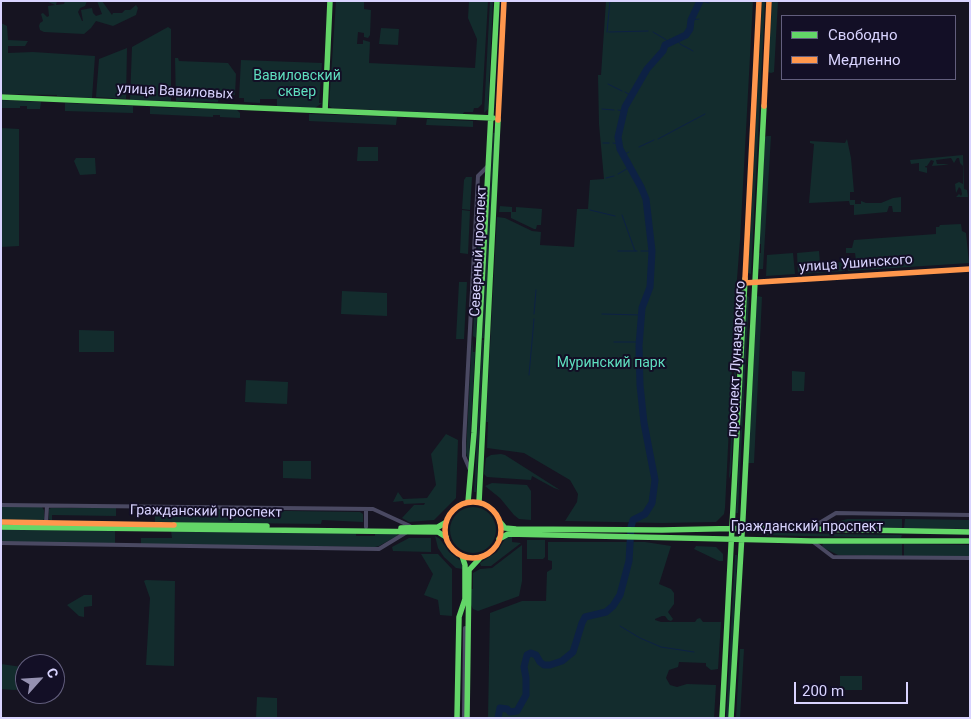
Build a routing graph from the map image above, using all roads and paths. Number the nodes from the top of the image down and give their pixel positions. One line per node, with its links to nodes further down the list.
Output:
1 (330, 1): 7 (main road)
2 (497, 1): 8 (main road, Северный проспект)
3 (504, 1): 9 (main road, Северный проспект)
4 (759, 1): 12 (main road, проспект Луначарского)
5 (768, 1): 13 (main road, проспект Луначарского)
6 (1, 97): 7 (main road, улица Вавиловых)
7 (325, 111): 8 (main road, улица Вавиловых)
8 (490, 118): 9 (main road, улица Вавиловых); 10 (main road, Северный проспект)
9 (498, 118): 16 (main road, Северный проспект)
10 (488, 166): 14 (main road, Северный проспект); 14 (street)
11 (970, 269): 13 (main road, улица Ушинского)
12 (744, 284): 13 (main road, улица Ушинского); 27 (main road, проспект Луначарского)
13 (754, 284): 28 (main road, проспект Луначарского)
14 (470, 470): 15 (main road, Северный проспект)
15 (468, 502): 16 (main road); 23 (main road)
16 (479, 502): 22 (main road)
17 (1, 505): 18 (street)
18 (47, 506): 19 (street); 24 (street)
19 (366, 509): 26 (street); 29 (street, Гражданский проспект)
20 (970, 515): 30 (street)
21 (1, 522): 24 (main road, Гражданский проспект)
22 (500, 522): 32 (main road); 37 (main road)
23 (445, 523): 29 (main road, Гражданский проспект); 34 (main road)
24 (46, 525): 25 (main road, Гражданский проспект); 26 (main road, Гражданский проспект); 29 (main road, Гражданский проспект)
25 (1, 526)
26 (366, 527): 29 (main road, Гражданский проспект)
27 (731, 528): 28 (main road, Гражданский проспект); 33 (main road, Гражданский проспект); 35 (main road, проспект Луначарского)
28 (742, 528): 30 (main road, Гражданский проспект); 36 (main road, проспект Луначарского)
29 (409, 529): 34 (main road, Гражданский проспект); 40 (street)
30 (808, 530): 31 (main road, Гражданский проспект)
31 (970, 532)
32 (620, 533): 33 (main road); 37 (main road)
33 (643, 533): 35 (main road, Гражданский проспект)
34 (446, 537): 41 (main road)
35 (730, 539): 36 (main road, Гражданский проспект); 47 (main road, проспект Луначарского)
36 (742, 539): 38 (main road, Гражданский проспект); 48 (main road, проспект Луначарского)
37 (499, 540): 42 (main road)
38 (811, 541): 39 (main road, Гражданский проспект); 43 (street)
39 (970, 541)
40 (1, 543)
41 (462, 556): 42 (main road); 44 (main road)
42 (482, 556): 46 (main road)
43 (970, 558)
44 (465, 599): 45 (main road); 46 (street)
45 (457, 718)
46 (466, 718)
47 (722, 718)
48 (731, 718)

